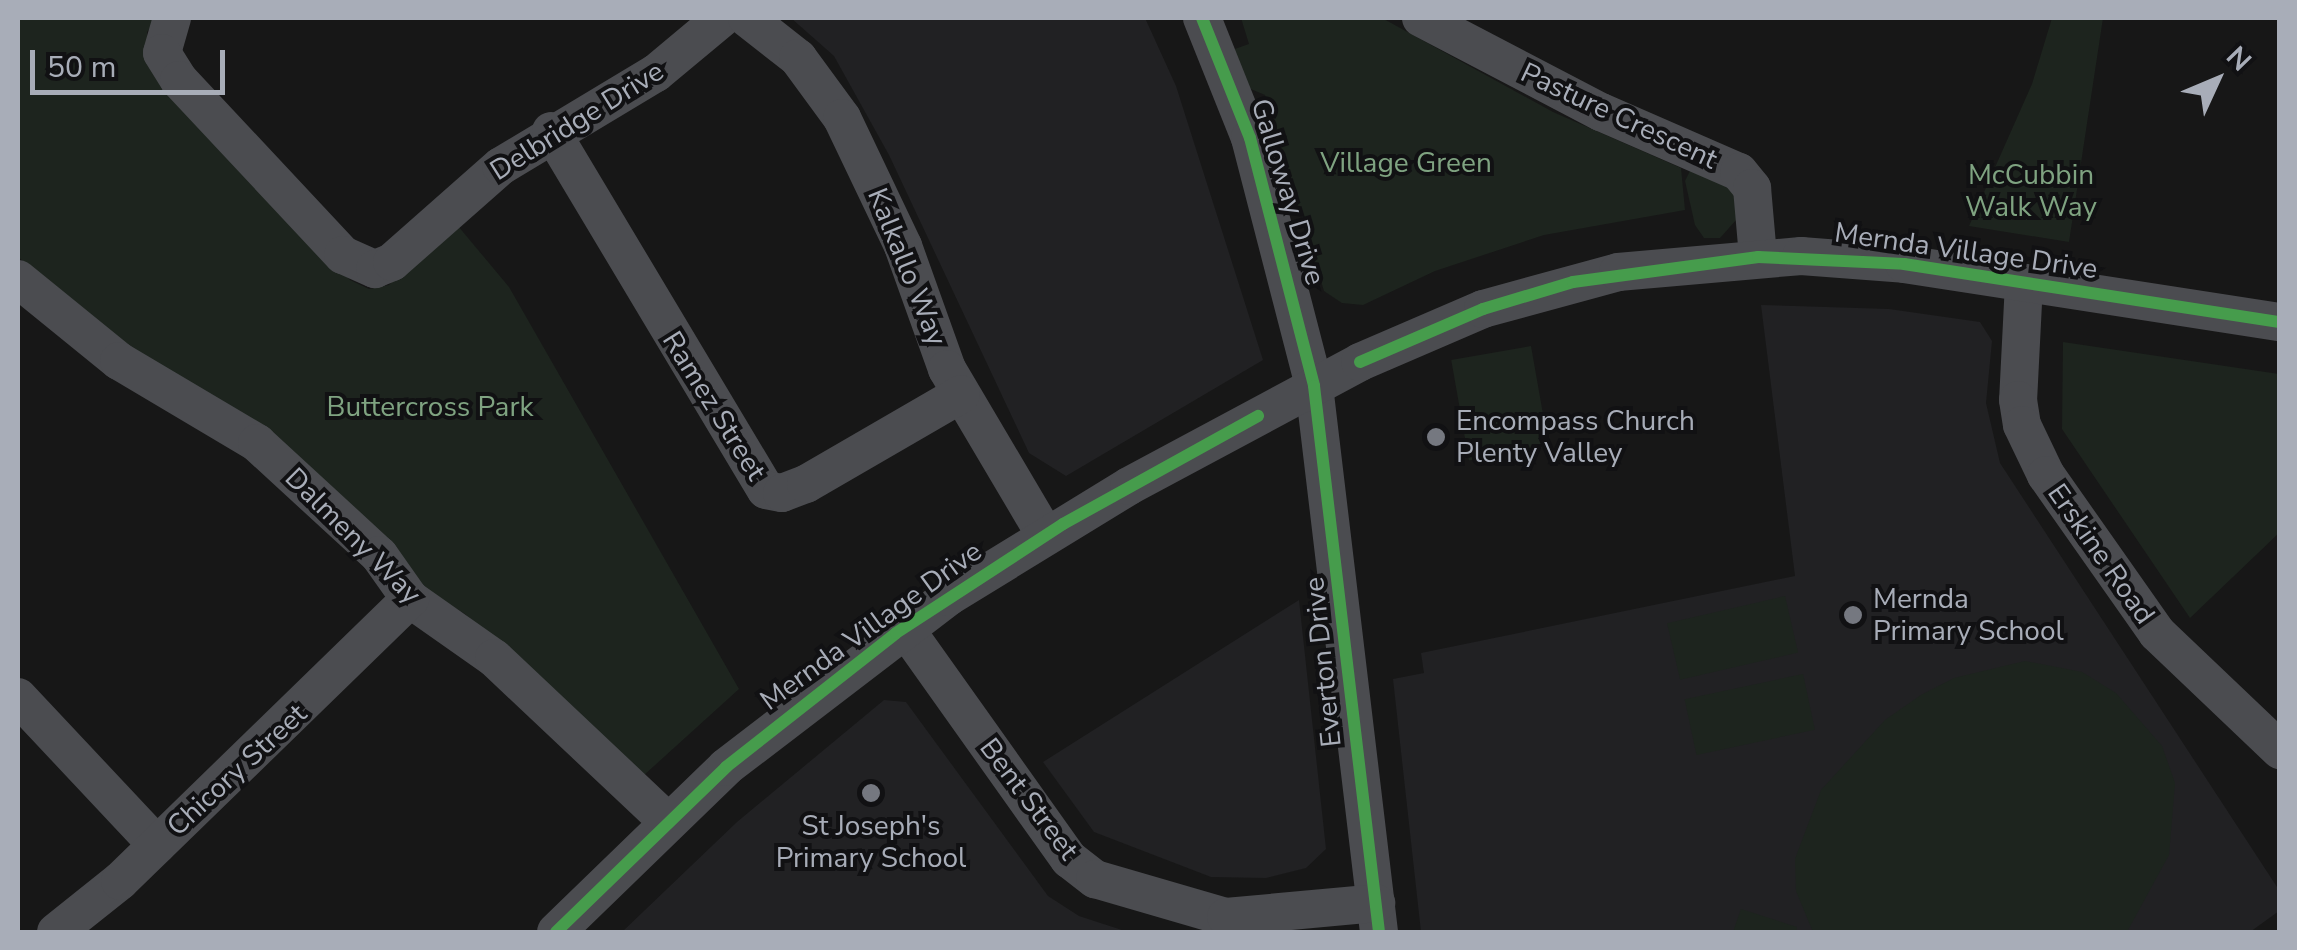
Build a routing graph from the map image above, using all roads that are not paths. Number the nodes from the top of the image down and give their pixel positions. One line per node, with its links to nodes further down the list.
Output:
1 (172, 18): 6 (street, Delbridge Drive)
2 (722, 18): 6 (street, Delbridge Drive)
3 (746, 18): 12 (street, Kalkallo Way)
4 (1202, 18): 11 (street, Galloway Drive)
5 (1422, 18): 7 (street, Pasture Crescent)
6 (551, 131): 12 (street, Ramez Street)
7 (1758, 257): 9 (street, Mernda Village Drive); 11 (street, Mernda Village Drive)
8 (18, 280): 14 (street, Dalmeny Way)
9 (2036, 285): 10 (street, Mernda Village Drive); 17 (street, Erskine Road)
10 (2280, 322)
11 (1314, 386): 13 (street, Mernda Village Drive); 20 (street, Everton Drive)
12 (961, 394): 13 (street, Kalkallo Way)
13 (1045, 535): 15 (street, Mernda Village Drive)
14 (410, 600): 18 (street, Dalmeny Way); 19 (street, Chicory Street)
15 (904, 628): 18 (street, Mernda Village Drive); 20 (street, Bent Street)
16 (18, 697): 19 (street)
17 (2280, 750)
18 (667, 821): 22 (street, Mernda Village Drive)
19 (157, 845): 21 (street, Chicory Street)
20 (1377, 918)
21 (56, 932)
22 (556, 932)

